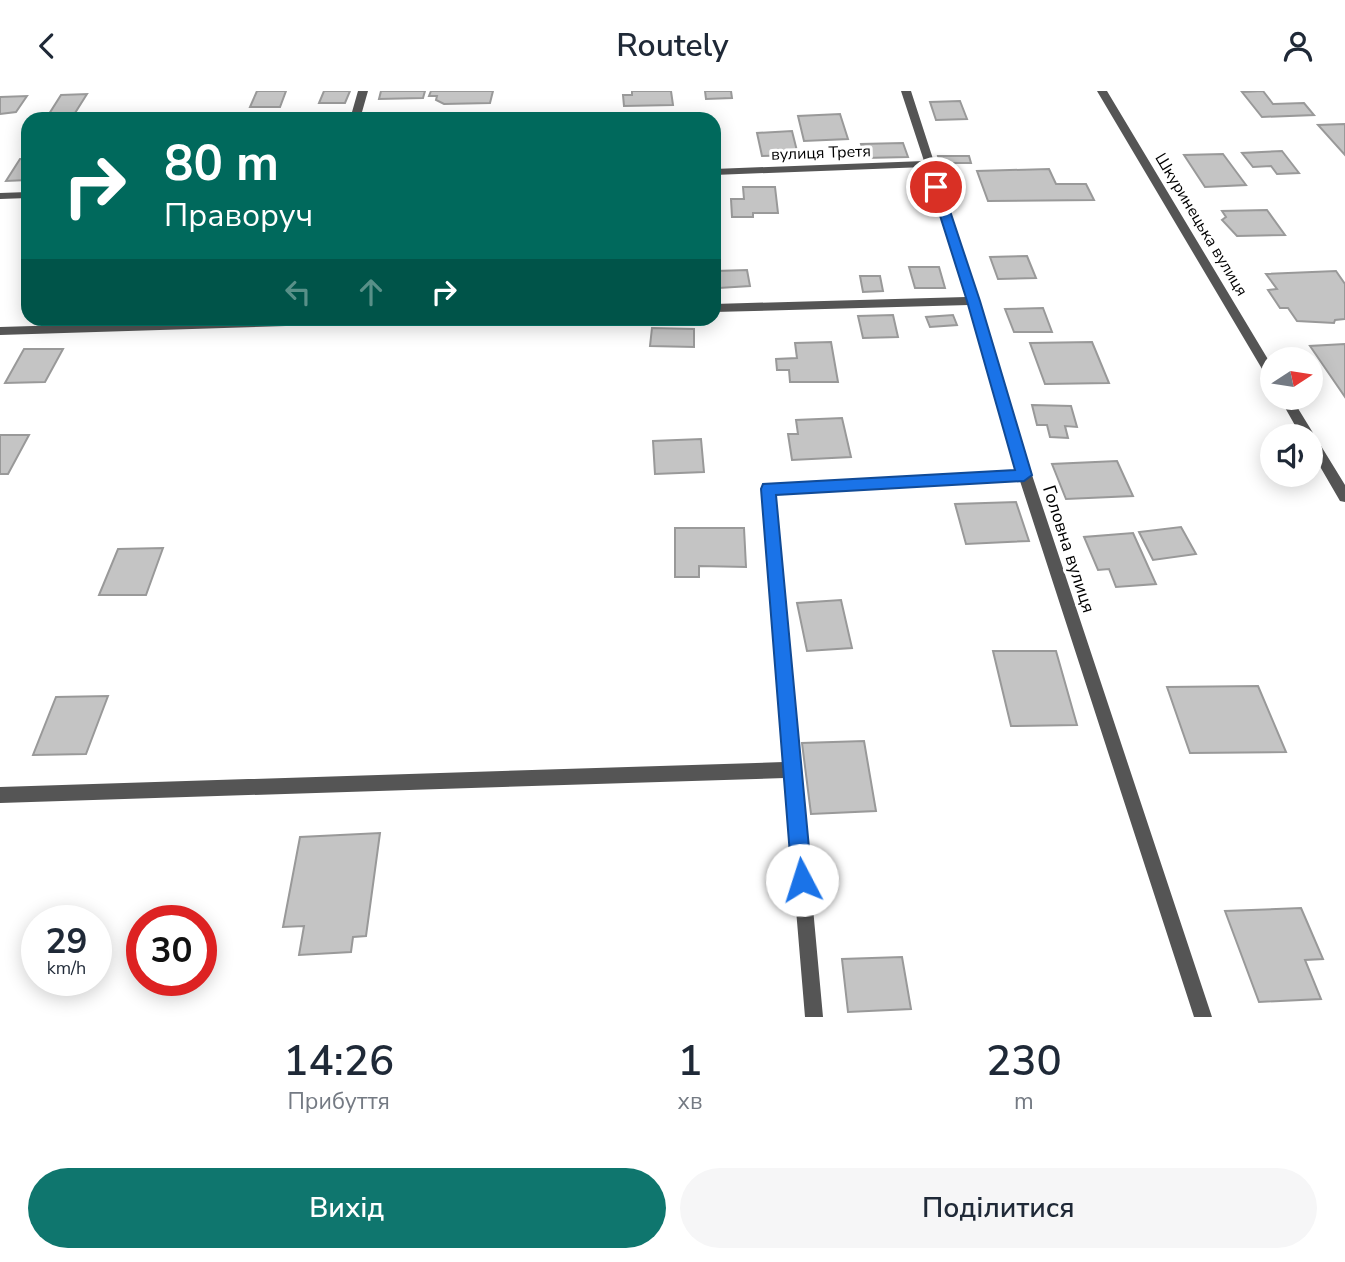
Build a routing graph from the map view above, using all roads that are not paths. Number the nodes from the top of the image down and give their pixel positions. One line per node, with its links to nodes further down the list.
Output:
1 (363, 91): 4 (street)
2 (905, 91): 5 (street, Головна вулиця)
3 (1102, 91): 13 (street, Шкуринецька вулиця)
4 (357, 112)
5 (929, 164): 6 (street, вулиця Третя); 9 (street, Головна вулиця)
6 (721, 171)
7 (21, 195): 8 (street)
8 (0, 196)
9 (974, 301): 10 (street); 15 (street, Головна вулиця)
10 (721, 308)
11 (159, 326): 12 (street)
12 (0, 331)
13 (1260, 356)
14 (1323, 461): 16 (street)
15 (1024, 475): 17 (street); 20 (street, Головна вулиця)
16 (1345, 497)
17 (792, 770): 18 (street); 19 (street)
18 (0, 795)
19 (814, 1017)
20 (1203, 1017)

